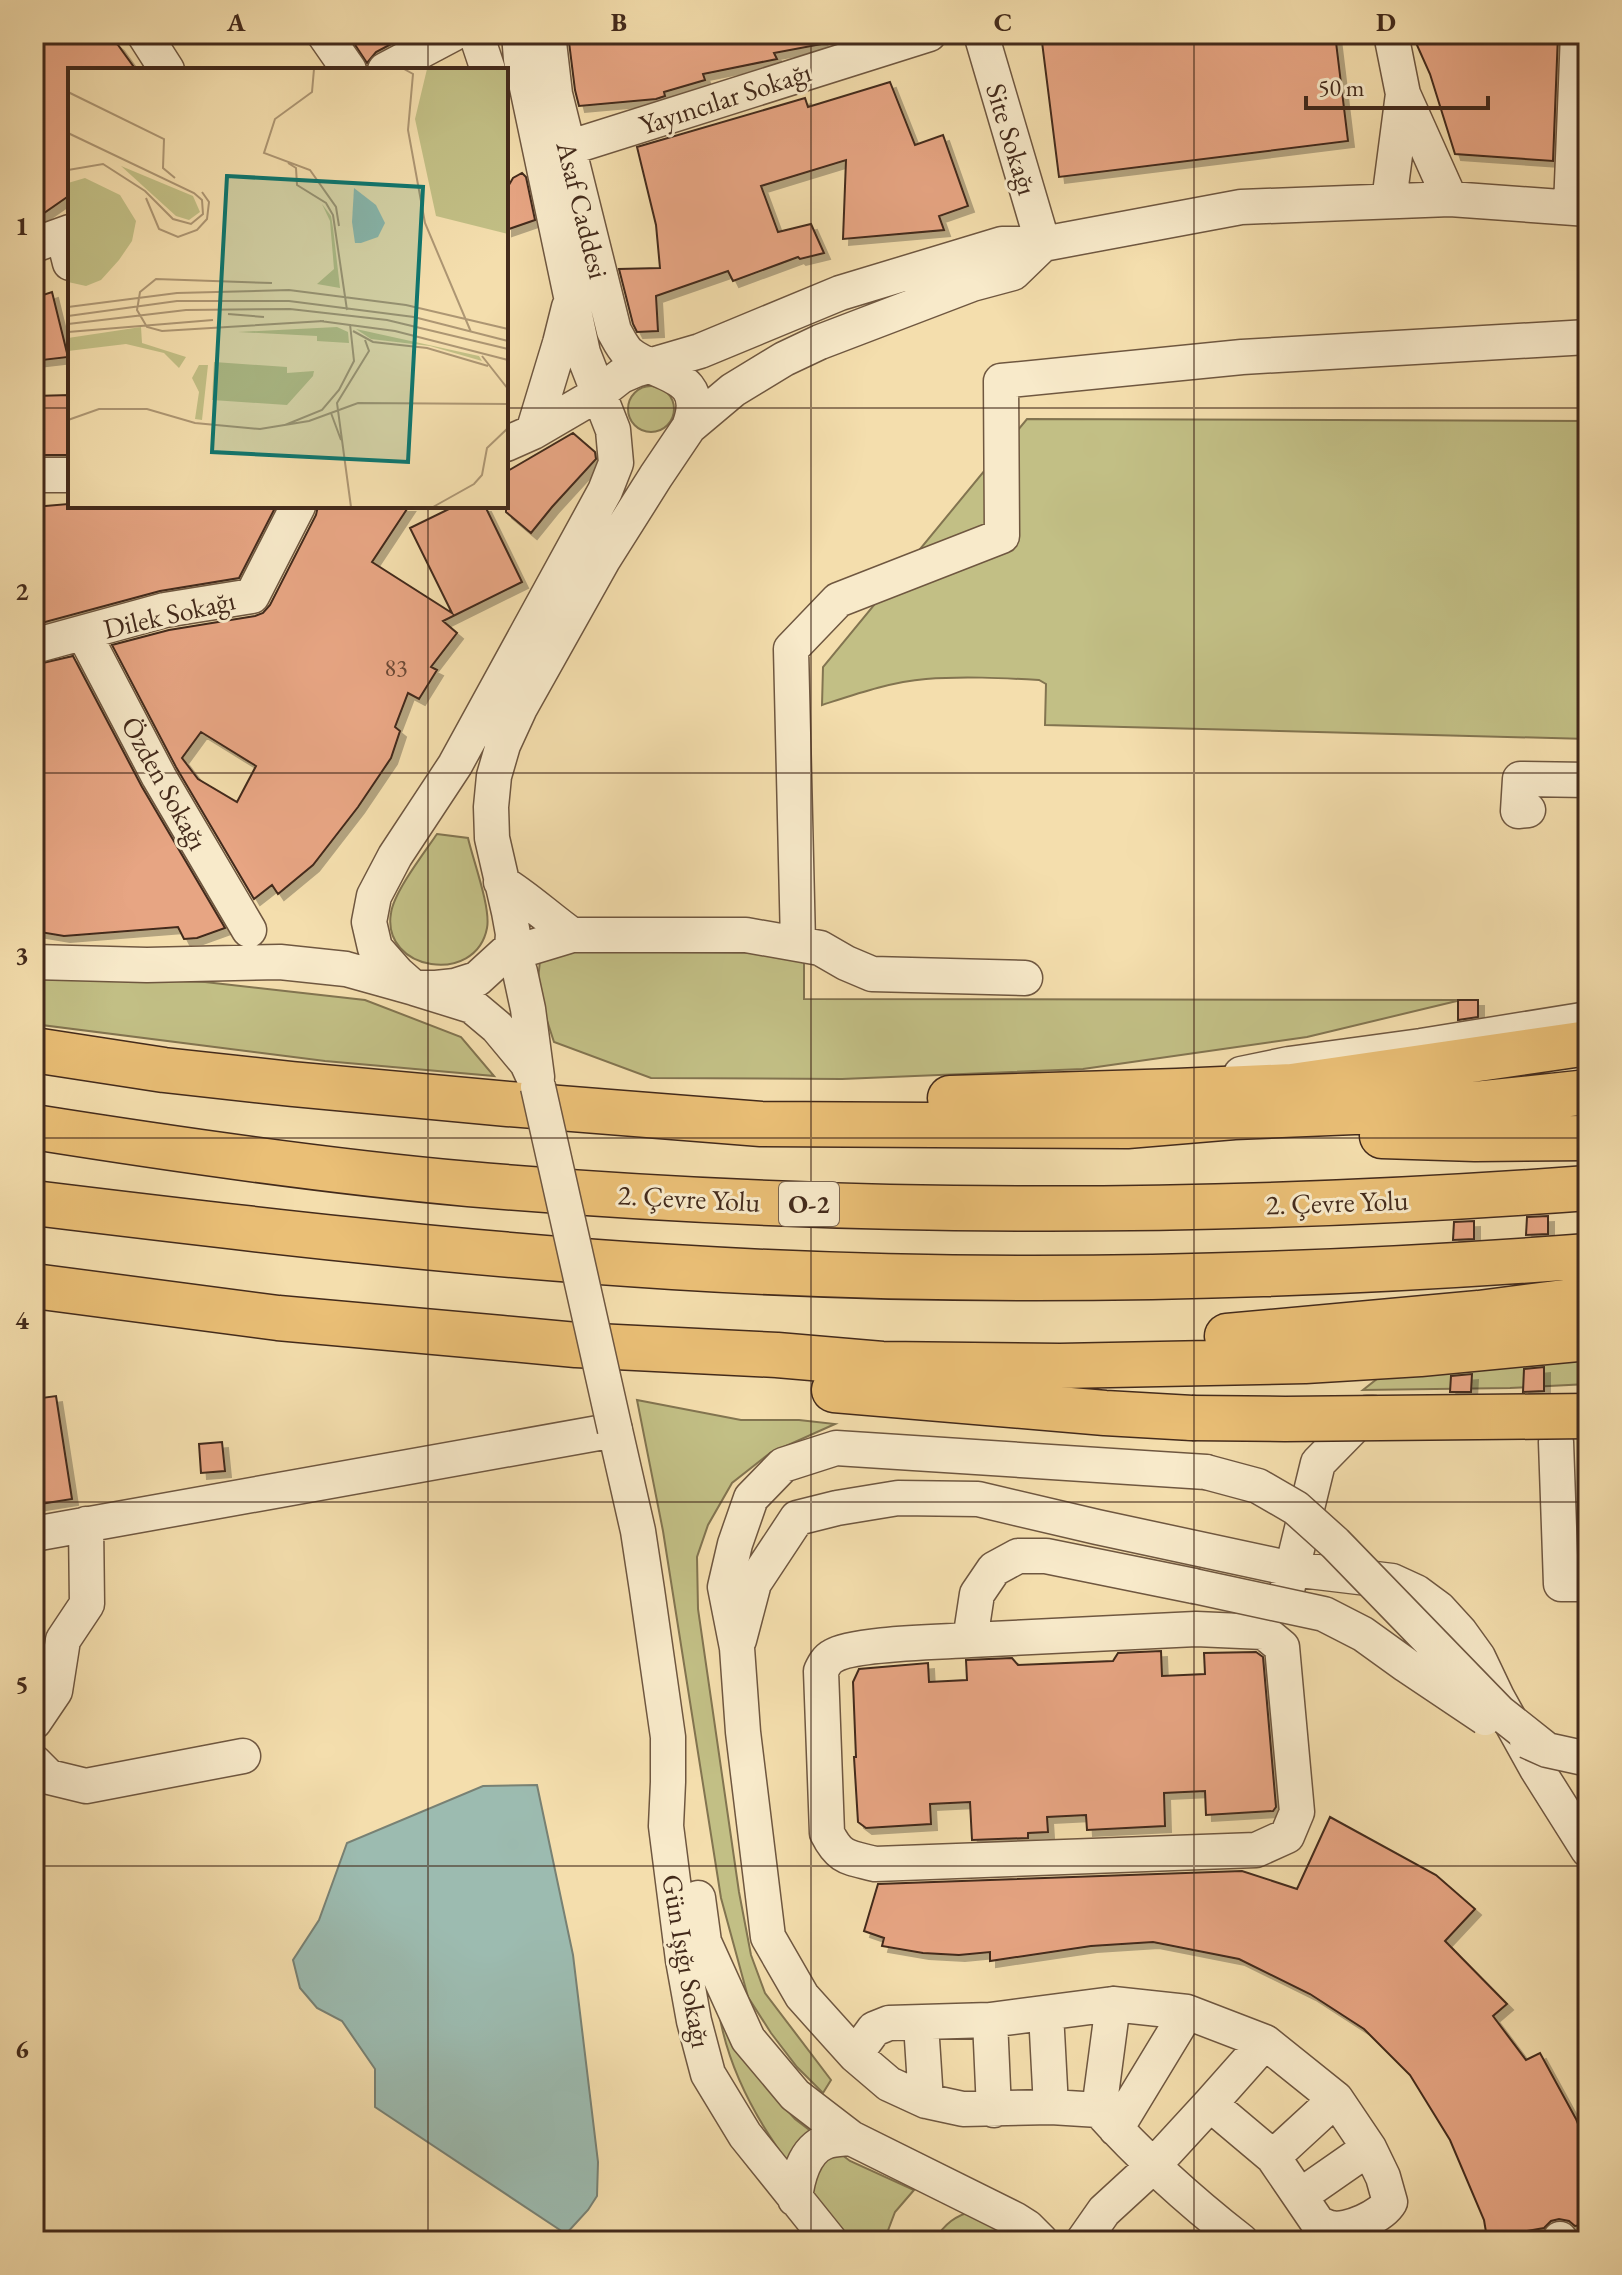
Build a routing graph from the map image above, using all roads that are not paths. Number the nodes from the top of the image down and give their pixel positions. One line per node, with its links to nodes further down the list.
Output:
1 (144, 34): 11 (street)
2 (324, 34): 12 (street)
3 (453, 34): 13 (street)
4 (476, 34): 14 (street)
5 (519, 34): 21 (street, Asaf Caddesi)
6 (548, 34): 16 (street, Asaf Caddesi)
7 (929, 34): 16 (street, Yayıncılar Sokağı)
8 (981, 34): 20 (street, Site Sokağı)
9 (1391, 34): 15 (street)
10 (1582, 38): 19 (street)
11 (166, 68)
12 (348, 68)
13 (389, 68)
14 (487, 68)
15 (1403, 94): 17 (street); 18 (street)
16 (568, 148): 23 (street, Asaf Caddesi)
17 (1450, 199): 18 (street); 19 (street)
18 (1389, 201): 20 (street)
19 (1580, 208)
20 (1043, 244): 23 (street); 25 (street)
21 (571, 299): 24 (street, Asaf Caddesi); 26 (street)
22 (1588, 337): 37 (street)
23 (652, 366): 24 (street); 25 (street, Asaf Caddesi)
24 (598, 394): 26 (street); 41 (street, Asaf Caddesi)
25 (689, 427): 34 (street)
26 (520, 438)
27 (34, 475): 28 (street)
28 (68, 475)
29 (297, 508): 30 (street, Dilek Sokağı)
30 (84, 634): 31 (street, Dilek Sokağı); 35 (street, Özden Sokağı)
31 (34, 646)
32 (1588, 780): 33 (street)
33 (1528, 810)
34 (501, 882): 36 (street); 38 (street)
35 (249, 930)
36 (572, 935): 37 (street); 38 (street)
37 (798, 943): 40 (street)
38 (512, 947): 41 (street); 45 (street)
39 (34, 962): 41 (street)
40 (1025, 978)
41 (414, 988): 45 (street)
42 (1588, 1019): 46 (street)
43 (1588, 1043): 46 (highway)
44 (34, 1050): 48 (highway)
45 (538, 1087): 62 (street, Gün Işığı Sokağı, bridge)
46 (1177, 1091): 48 (highway)
47 (1588, 1092): 49 (highway)
48 (761, 1124): 49 (highway)
49 (1127, 1126): 51 (highway)
50 (34, 1127): 52 (highway, 2. Çevre Yolu / O-2)
51 (1588, 1138)
52 (1588, 1188)
53 (34, 1203): 54 (highway)
54 (1588, 1256)
55 (34, 1286): 57 (highway)
56 (1588, 1299): 59 (highway)
57 (501, 1338): 59 (highway); 61 (highway, bridge)
58 (1588, 1338): 59 (highway)
59 (777, 1355)
60 (1588, 1396): 65 (street)
61 (1572, 1429): 66 (street)
62 (615, 1430): 63 (street); 71 (street, Gün Işığı Sokağı)
63 (86, 1524): 64 (street); 70 (street)
64 (34, 1534)
65 (1292, 1569): 68 (street); 69 (street); 76 (street)
66 (1588, 1584)
67 (970, 1640): 68 (street); 68 (street); 72 (street, bridge)
68 (1282, 1647)
69 (737, 1648): 72 (street, bridge); 83 (street)
70 (34, 1722)
71 (668, 1737): 90 (street, Gün Işığı Sokağı); 95 (street, Gün Işığı Sokağı)
72 (1547, 1750): 74 (street, bridge)
73 (243, 1756): 75 (street)
74 (1588, 1759)
75 (34, 1762)
76 (1588, 1850)
77 (1113, 2004): 78 (street); 79 (street); 89 (street)
78 (1187, 2012): 82 (street); 89 (street)
79 (1046, 2013): 80 (street); 87 (street)
80 (990, 2020): 81 (street); 88 (street)
81 (921, 2024): 83 (street); 85 (street)
82 (1265, 2042): 84 (street); 86 (street)
83 (855, 2055): 85 (street)
84 (1336, 2099): 91 (street); 92 (street)
85 (926, 2101): 88 (street)
86 (1210, 2104): 92 (street); 93 (street)
87 (1051, 2107): 88 (street); 89 (street)
88 (994, 2110)
89 (1107, 2120): 93 (street)
90 (851, 2138): 95 (street); 97 (street, Gün Işığı Sokağı)
91 (1369, 2148): 94 (street); 94 (street)
92 (1273, 2157): 94 (street)
93 (1153, 2166): 98 (street); 99 (street)
94 (1300, 2196)
95 (795, 2199): 96 (street, Gün Işığı Sokağı)
96 (830, 2241)
97 (1041, 2241)
98 (1083, 2241)
99 (1241, 2241)

